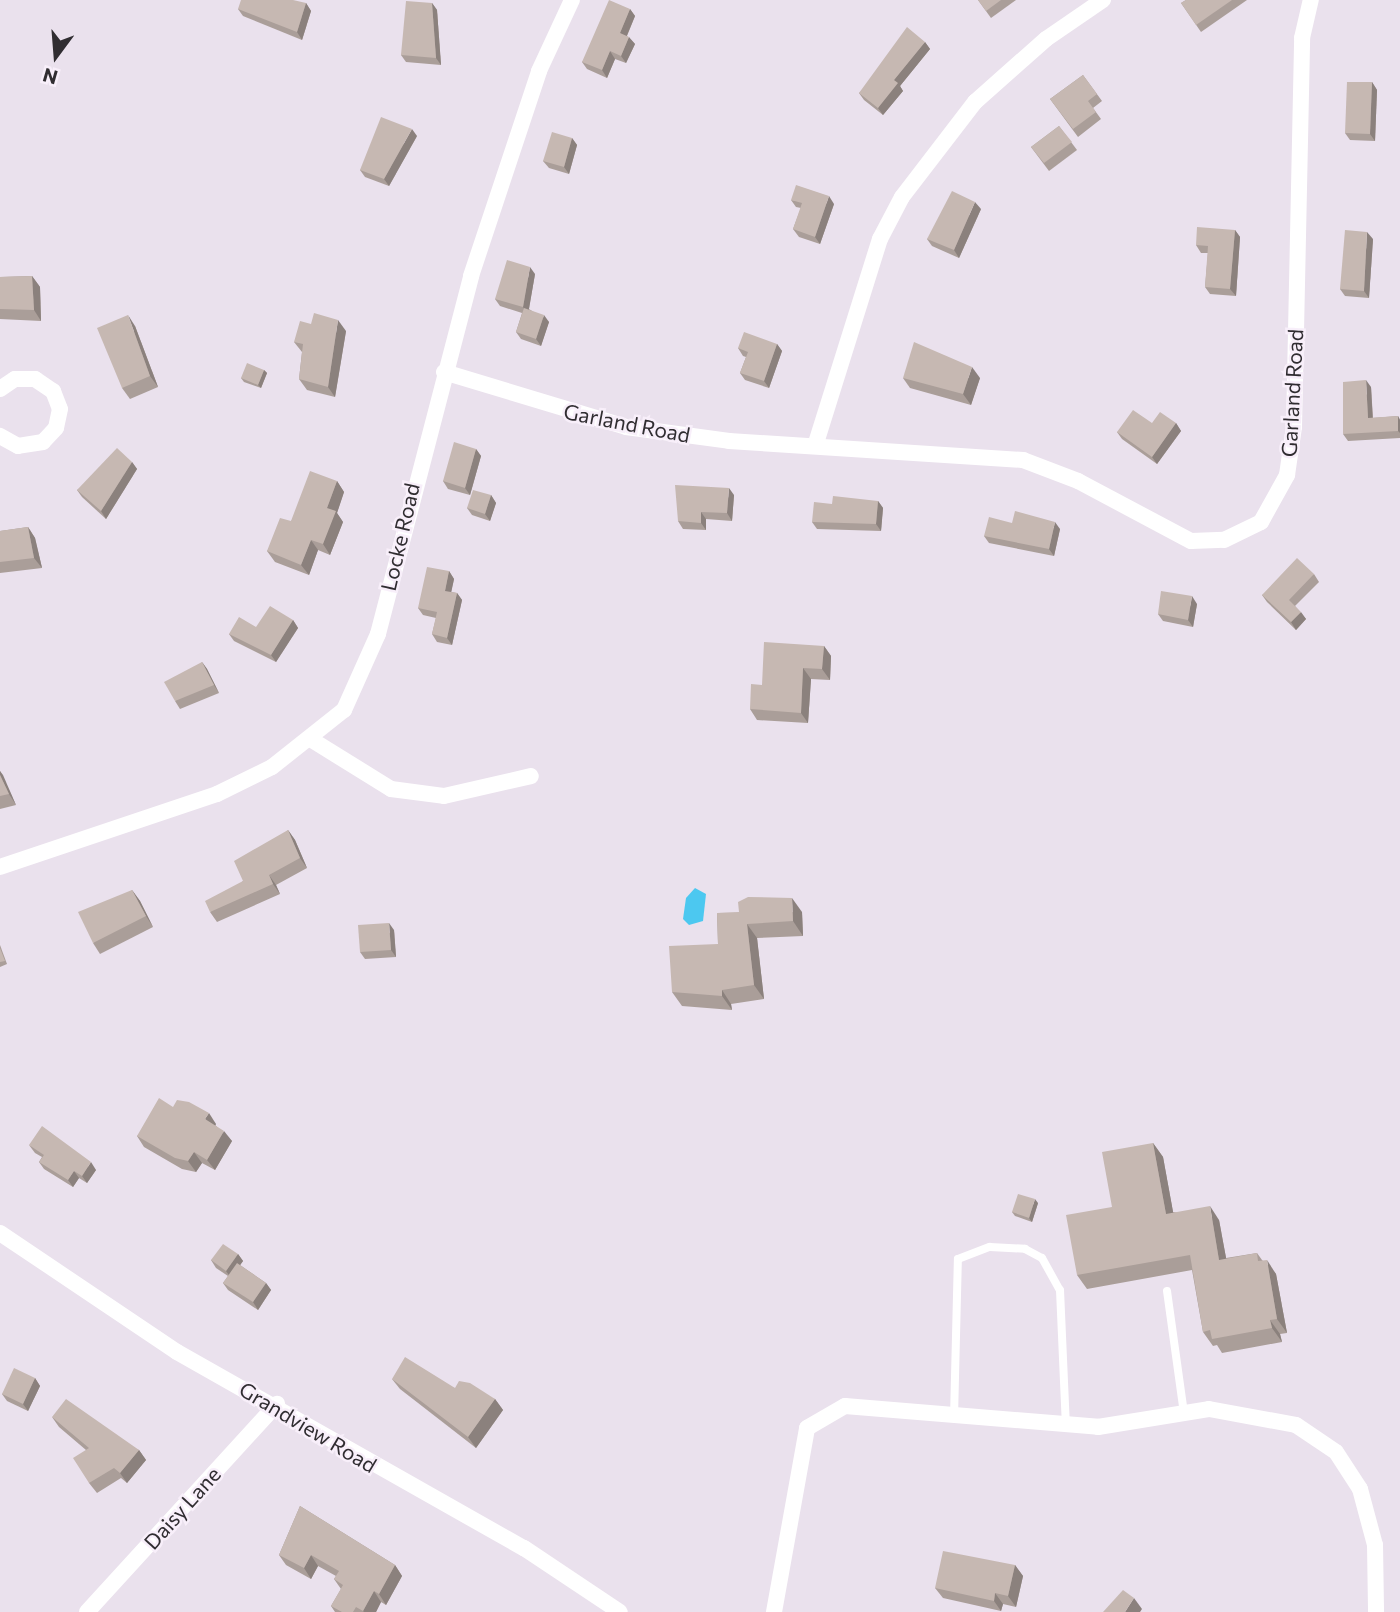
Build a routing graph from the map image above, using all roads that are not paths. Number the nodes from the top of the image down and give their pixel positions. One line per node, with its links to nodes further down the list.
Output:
1 (572, 0): 4 (street, Locke Road)
2 (1103, 0): 7 (street)
3 (1311, 0): 7 (street, Garland Road)
4 (444, 372): 7 (street, Garland Road); 8 (street, Locke Road)
5 (0, 389): 6 (street)
6 (0, 436)
7 (816, 443)
8 (313, 740): 9 (street); 10 (street, Locke Road)
9 (530, 776)
10 (0, 867)
11 (0, 1233): 13 (street, Grandview Road)
12 (1167, 1291): 14 (lane)
13 (276, 1404): 17 (street, Daisy Lane); 18 (street, Grandview Road)
14 (1184, 1413): 16 (street); 20 (street)
15 (954, 1418): 16 (street); 16 (lane); 19 (street)
16 (1066, 1425)
17 (86, 1612)
18 (620, 1612)
19 (774, 1612)
20 (1376, 1612)

